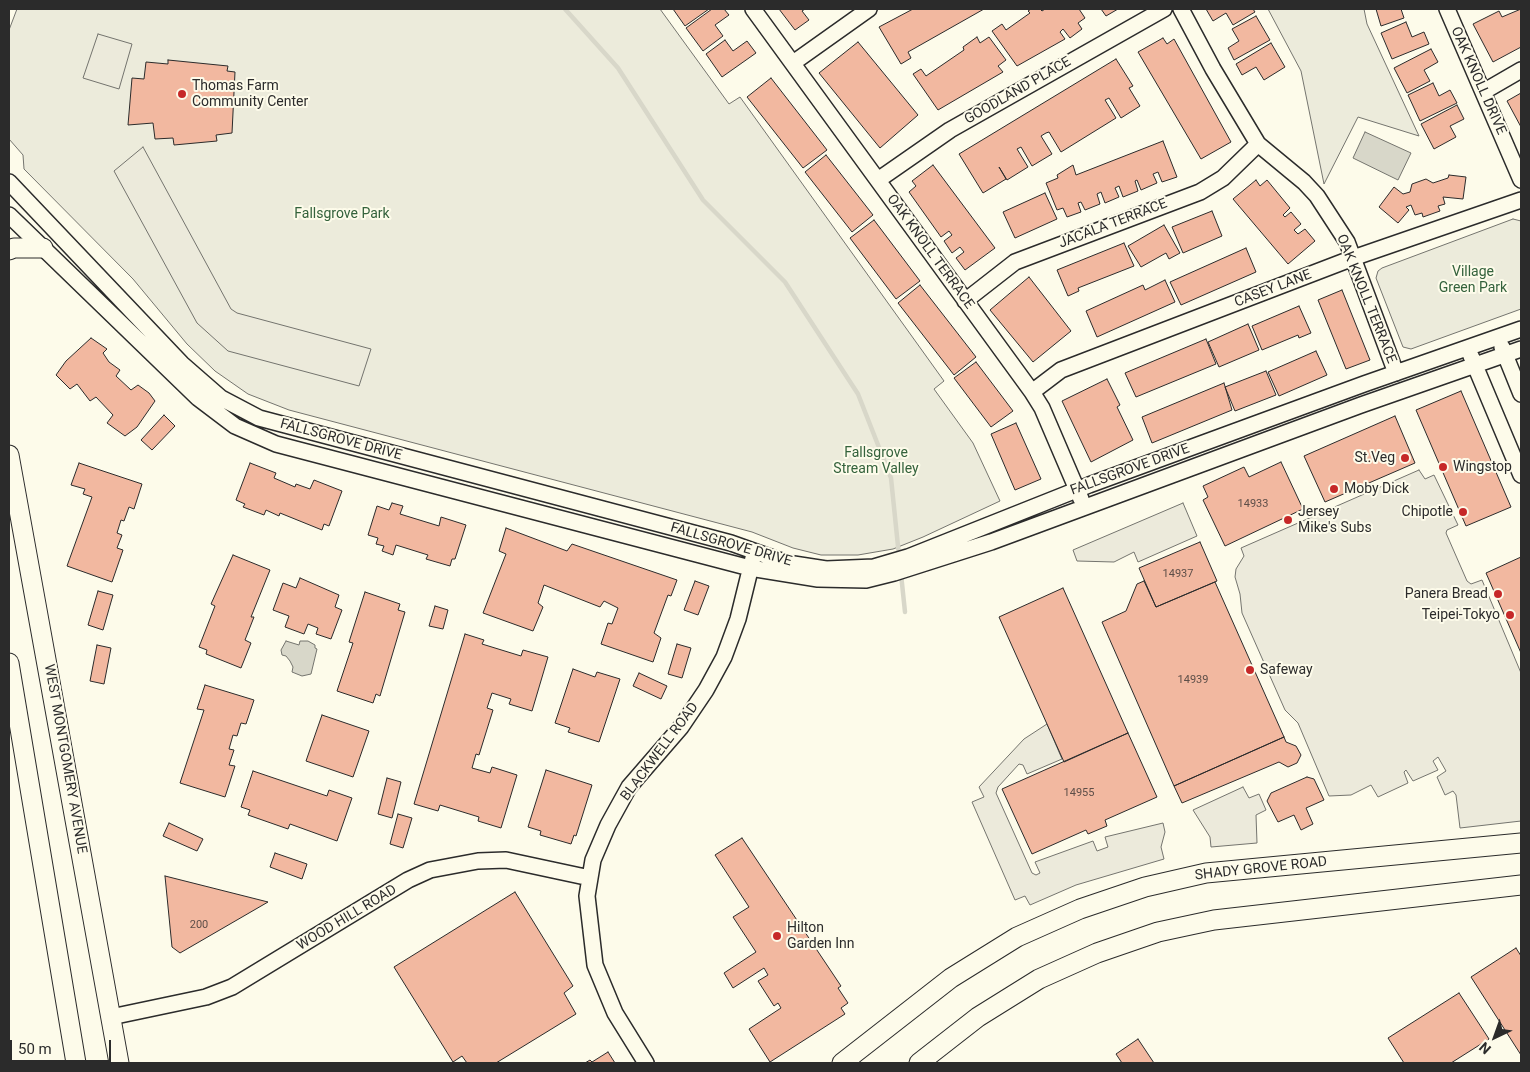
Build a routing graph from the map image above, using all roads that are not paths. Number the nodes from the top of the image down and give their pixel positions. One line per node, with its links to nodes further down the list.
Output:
1 (753, 9): 6 (street, OAK KNOLL TERRACE)
2 (869, 9): 6 (street)
3 (1164, 9): 10 (street, GOODLAND PLACE)
4 (1181, 9): 9 (street, OAK KNOLL TERRACE)
5 (1447, 9): 8 (street, OAK KNOLL DRIVE)
6 (792, 63): 10 (street, OAK KNOLL TERRACE)
7 (1521, 70): 8 (street)
8 (1483, 92): 11 (street, OAK KNOLL DRIVE)
9 (1258, 144): 17 (street, OAK KNOLL TERRACE); 18 (street, JACALA TERRACE)
10 (878, 180): 18 (street, OAK KNOLL TERRACE)
11 (1521, 180)
12 (9, 182): 32 (street, FALLSGROVE DRIVE)
13 (1521, 200): 17 (street, CASEY LANE)
14 (9, 215): 15 (street, FALLSGROVE DRIVE)
15 (43, 248): 16 (main road); 34 (street, FALLSGROVE DRIVE)
16 (9, 250)
17 (1353, 258): 25 (street, OAK KNOLL TERRACE); 26 (street, CASEY LANE)
18 (966, 301): 26 (street, OAK KNOLL TERRACE)
19 (1521, 329): 20 (street, FALLSGROVE DRIVE)
20 (1498, 338): 21 (street, FALLSGROVE DRIVE); 23 (street)
21 (1468, 348): 24 (street); 25 (street, FALLSGROVE DRIVE)
22 (1521, 349): 23 (street, FALLSGROVE DRIVE)
23 (1505, 356): 24 (street, FALLSGROVE DRIVE); 27 (street)
24 (1475, 365): 29 (street); 31 (street, FALLSGROVE DRIVE)
25 (1396, 373): 30 (street, FALLSGROVE DRIVE)
26 (1032, 392): 30 (street, OAK KNOLL TERRACE)
27 (1521, 394)
28 (9, 455): 40 (main road, WEST MONTGOMERY AVENUE)
29 (1521, 475)
30 (1077, 490): 31 (street, OAK KNOLL TERRACE); 33 (street, FALLSGROVE DRIVE)
31 (1085, 507): 33 (street, FALLSGROVE DRIVE)
32 (754, 552): 34 (street, BLACKWELL ROAD); 35 (street, FALLSGROVE DRIVE)
33 (909, 563): 35 (street, FALLSGROVE DRIVE)
34 (750, 568): 35 (street, FALLSGROVE DRIVE); 38 (street, BLACKWELL ROAD)
35 (892, 568)
36 (9, 662): 41 (main road)
37 (1521, 843): 44 (main road, SHADY GROVE ROAD)
38 (590, 878): 40 (street, WOOD HILL ROAD); 43 (street, BLACKWELL ROAD)
39 (1521, 885): 45 (main road)
40 (111, 1017): 42 (main road, WEST MONTGOMERY AVENUE)
41 (76, 1063)
42 (119, 1063)
43 (646, 1063)
44 (842, 1063)
45 (919, 1063)

